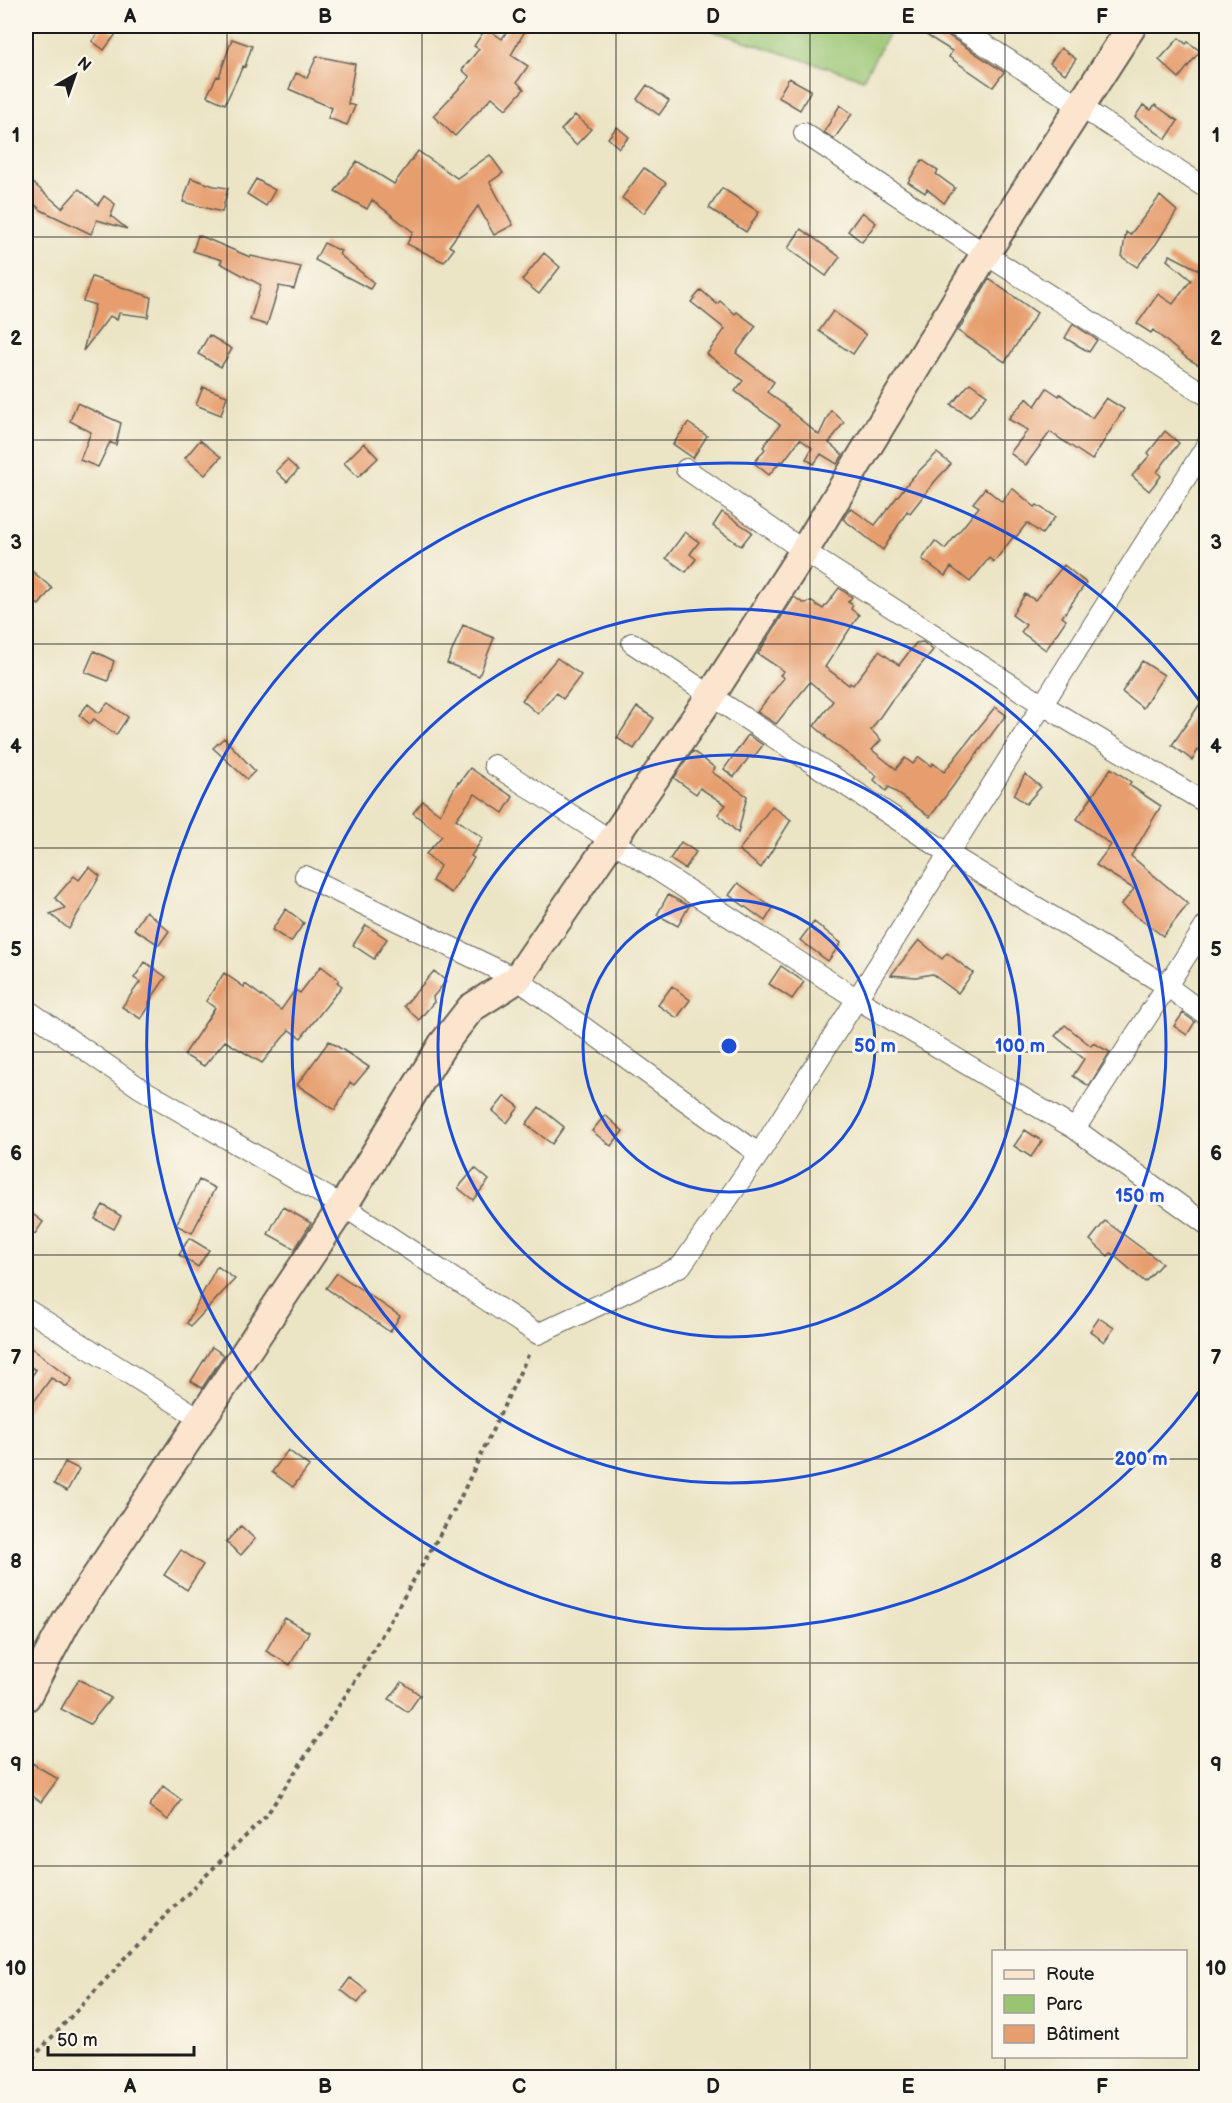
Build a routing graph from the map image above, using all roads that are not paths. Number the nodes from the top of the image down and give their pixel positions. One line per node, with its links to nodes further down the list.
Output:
1 (956, 26): 3 (street)
2 (1132, 26): 3 (street)
3 (1080, 107): 5 (street); 6 (street)
4 (804, 133): 6 (street)
5 (1206, 188)
6 (985, 254): 7 (street); 10 (street)
7 (1206, 395)
8 (1206, 446): 13 (street)
9 (686, 469): 10 (street)
10 (804, 551): 12 (street); 13 (street)
11 (632, 643): 12 (street)
12 (710, 697): 16 (street); 17 (street)
13 (1043, 705): 15 (street); 17 (street)
14 (494, 765): 16 (street)
15 (1206, 803)
16 (613, 841): 20 (street); 22 (street)
17 (949, 854): 21 (street); 22 (street)
18 (305, 876): 20 (street)
19 (1206, 924): 21 (street)
20 (517, 979): 26 (street); 27 (street)
21 (1167, 986): 24 (street); 25 (street)
22 (857, 999): 25 (street); 26 (street)
23 (26, 1009): 27 (street)
24 (1206, 1015)
25 (1076, 1129): 28 (street)
26 (759, 1154): 27 (street)
27 (343, 1206): 30 (street)
28 (1206, 1224)
29 (26, 1309): 30 (street)
30 (201, 1419): 31 (street)
31 (26, 1697)

